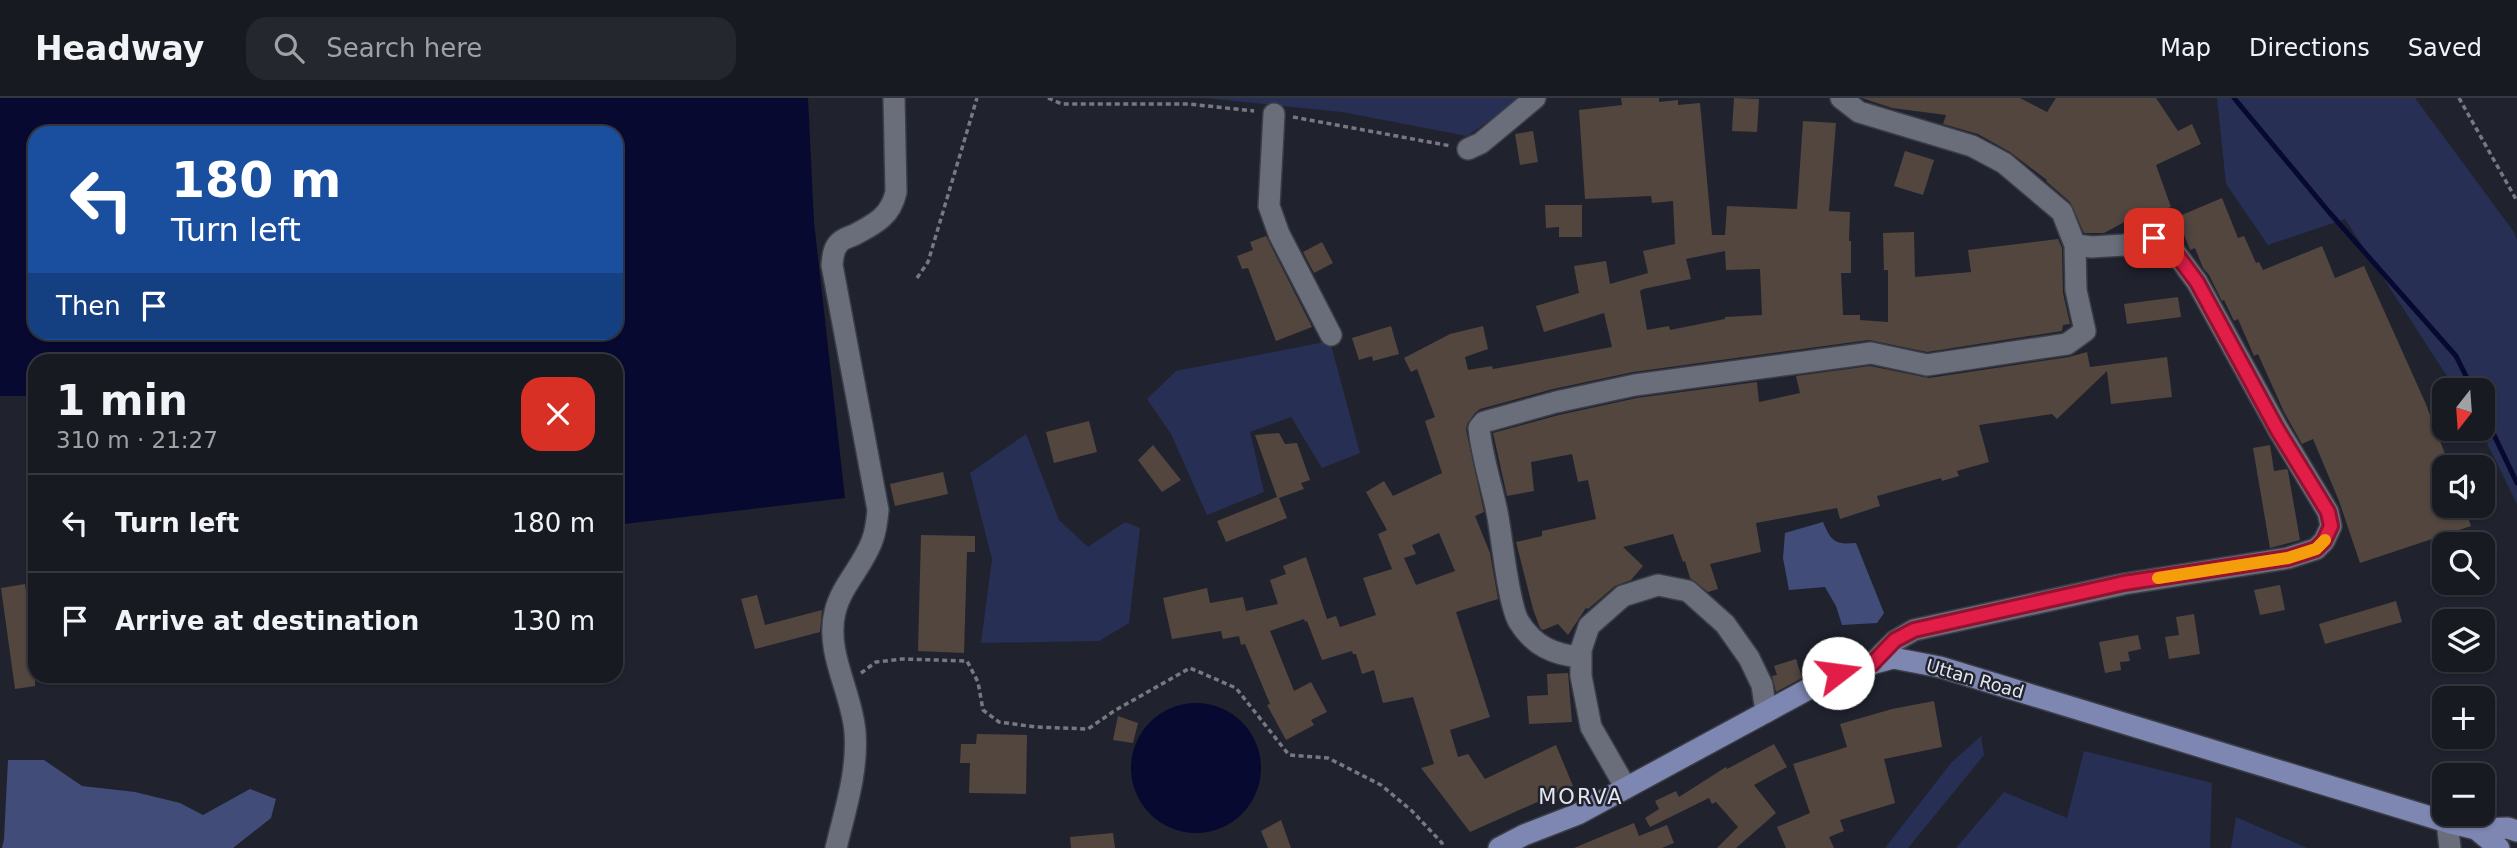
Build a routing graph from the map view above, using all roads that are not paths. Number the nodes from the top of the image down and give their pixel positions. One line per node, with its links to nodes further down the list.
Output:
1 (894, 98): 17 (street)
2 (1535, 98): 5 (street)
3 (1841, 98): 6 (street)
4 (1274, 114): 7 (street)
5 (1468, 149)
6 (2075, 245): 8 (street); 9 (street)
7 (1331, 335)
8 (1581, 657): 10 (street); 11 (street)
9 (1872, 664): 10 (main road, Uttan Road); 12 (main road, Uttan Road)
10 (1766, 712): 11 (main road, Uttan Road)
11 (1626, 788): 18 (main road, Uttan Road)
12 (2432, 818)
13 (2447, 826): 19 (street)
14 (2463, 826): 15 (main road, Uttan Road)
15 (2476, 829): 16 (main road, Uttan Road); 20 (main road, Uttan Road)
16 (2517, 831)
17 (836, 848)
18 (1499, 848)
19 (2450, 848)
20 (2499, 848)

